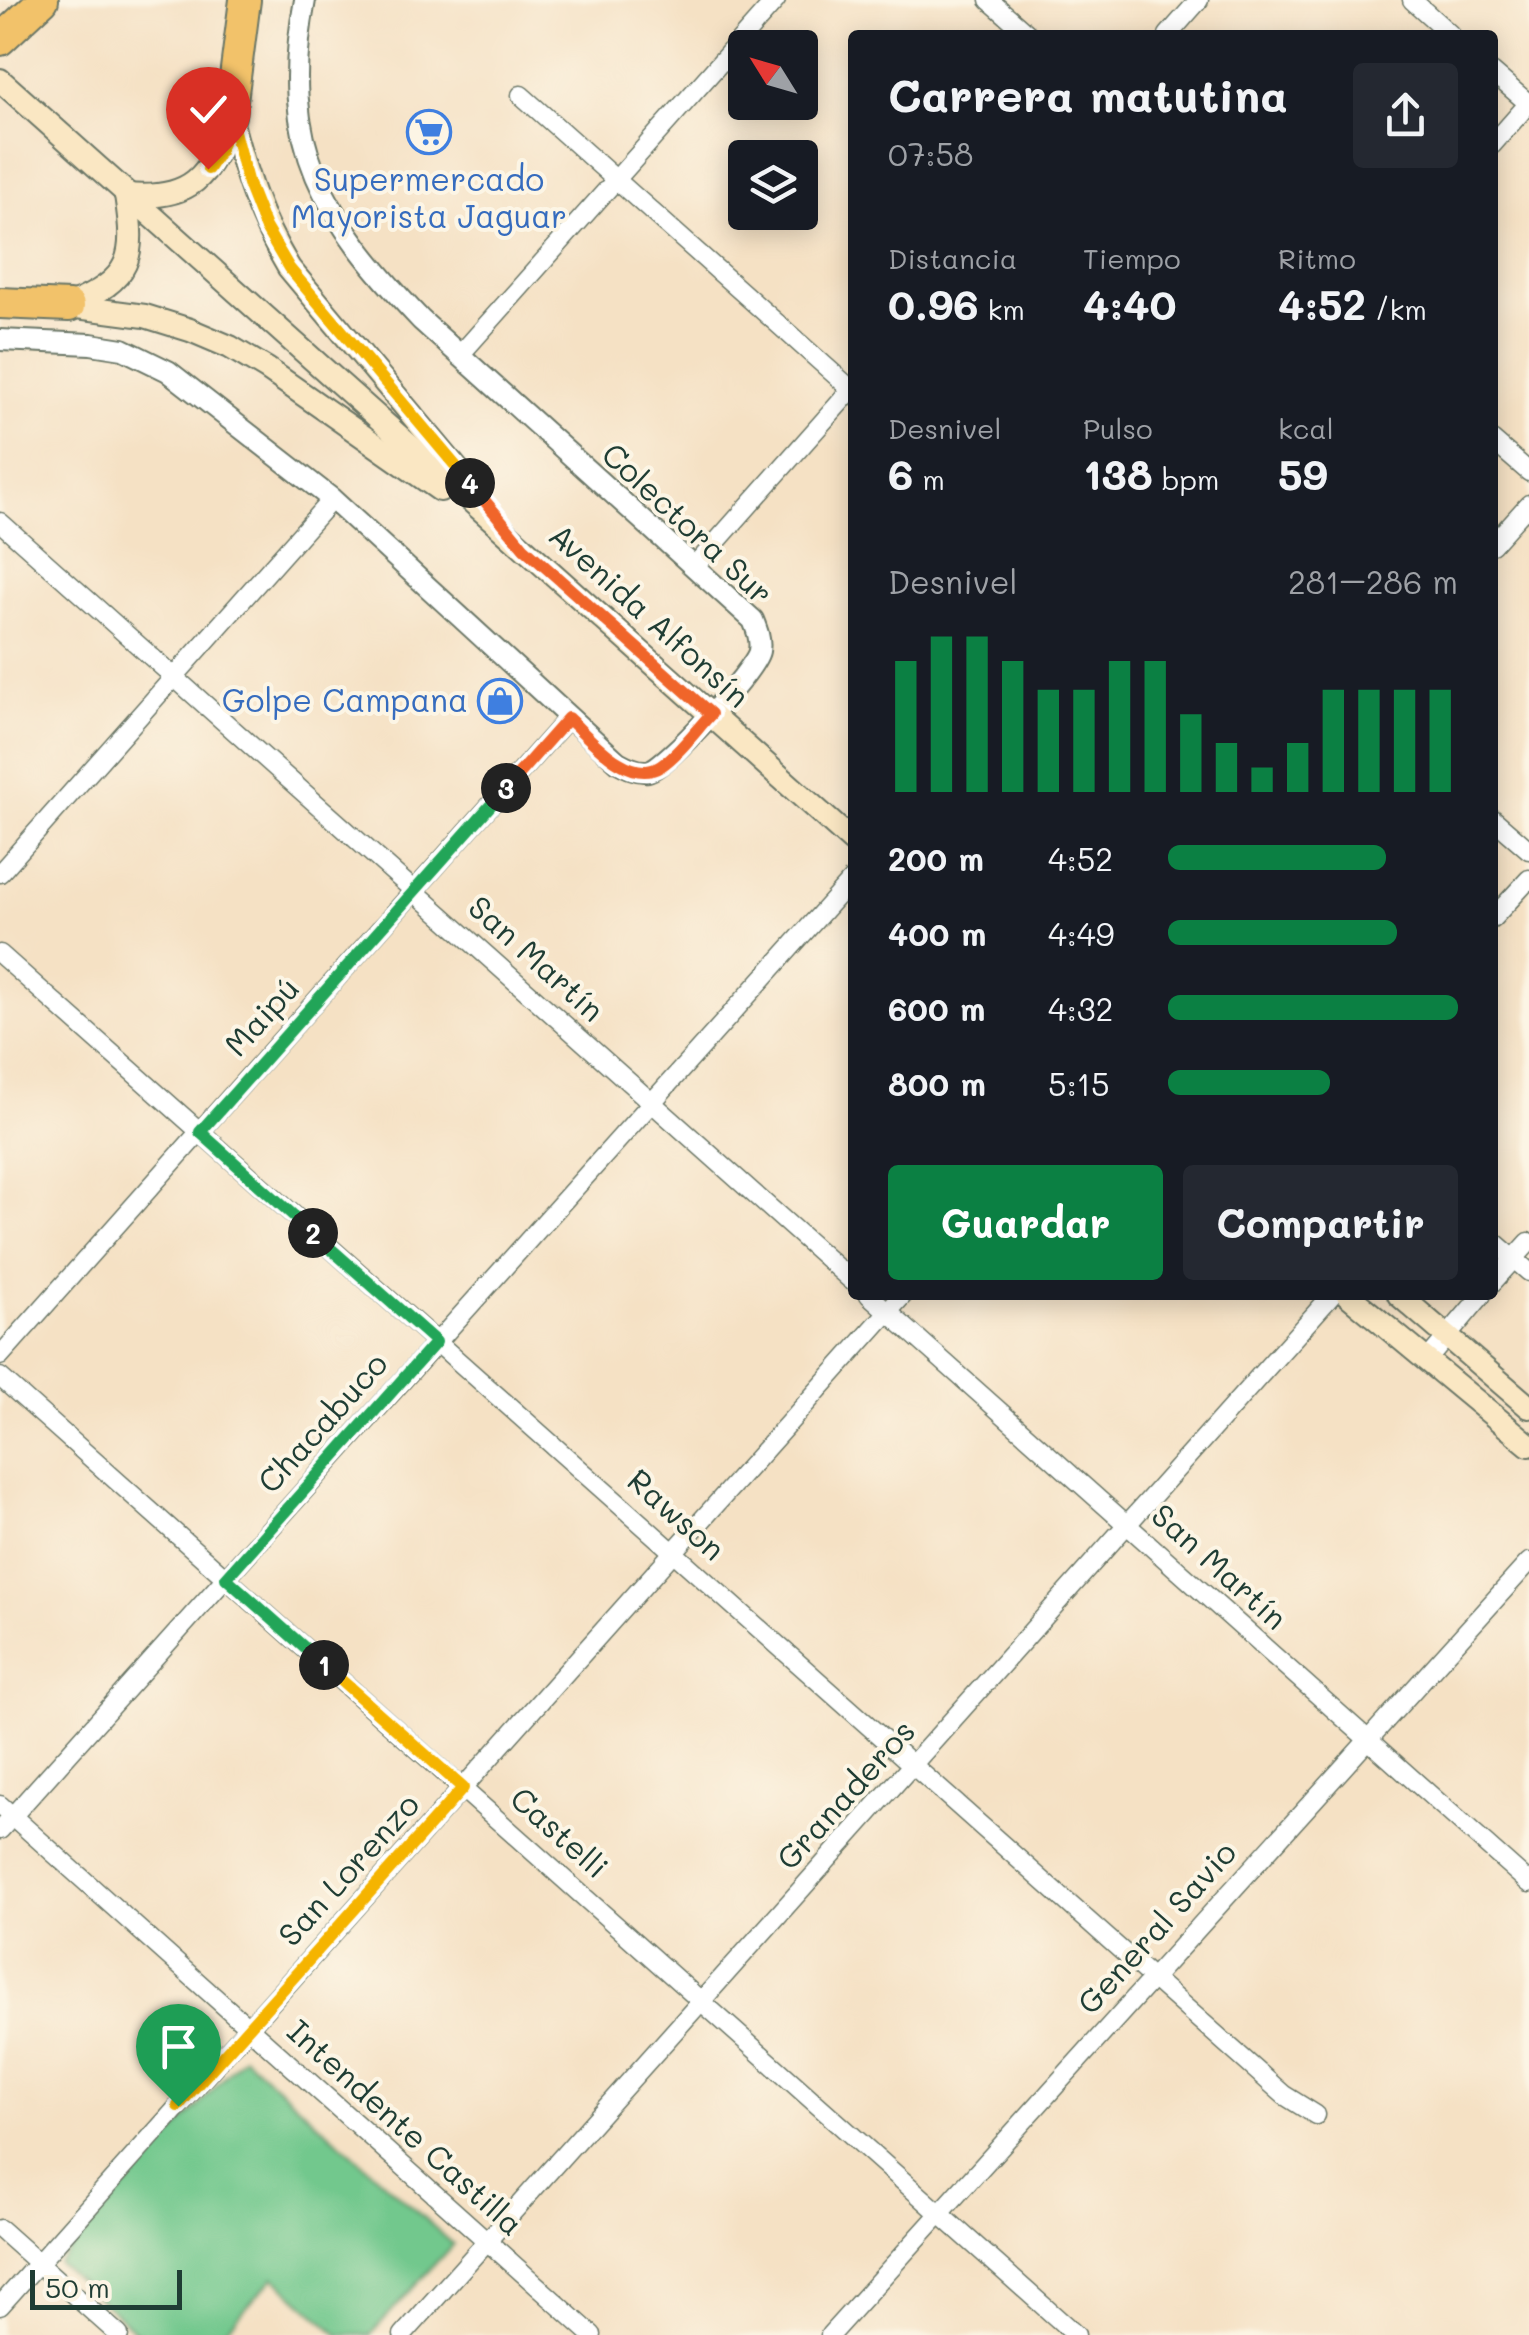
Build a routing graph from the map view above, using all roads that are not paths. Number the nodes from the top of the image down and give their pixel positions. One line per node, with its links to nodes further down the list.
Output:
1 (43, 0): 11 (highway)
2 (244, 0): 16 (highway)
3 (306, 0): 23 (street, Colectora Sur)
4 (776, 0): 18 (street)
5 (989, 0): 8 (street)
6 (1199, 0): 9 (street)
7 (1412, 0): 10 (street)
8 (1023, 30)
9 (1172, 30)
10 (1445, 30)
11 (0, 40)
12 (1498, 77): 15 (street)
13 (8, 88): 19 (main road, Avenida Alfonsín)
14 (521, 95): 18 (street)
15 (1529, 103): 17 (street)
16 (230, 116): 19 (main road); 32 (main road)
17 (1498, 138)
18 (616, 180): 23 (street); 24 (street)
19 (126, 195): 21 (main road); 32 (main road, Avenida Alfonsín)
20 (0, 303): 21 (highway)
21 (70, 306): 32 (main road)
22 (0, 340): 28 (street, Colectora Sur)
23 (459, 356): 33 (street, Colectora Sur)
24 (848, 386)
25 (848, 394): 33 (street)
26 (1498, 445): 27 (street)
27 (1529, 472)
28 (332, 499): 34 (street); 36 (street, Colectora Sur)
29 (1529, 504): 31 (street)
30 (0, 522): 34 (street, San Martín)
31 (1498, 538)
32 (524, 548): 35 (main road, Avenida Alfonsín)
33 (695, 566): 35 (street, Colectora Sur)
34 (174, 676): 40 (street); 43 (street, San Martín)
35 (711, 714): 36 (street, Colectora Sur); 38 (main road, Avenida Alfonsín)
36 (568, 718): 43 (street, Maipú)
37 (1498, 823): 39 (street)
38 (848, 837)
39 (1529, 850)
40 (0, 872)
41 (1529, 879): 44 (street)
42 (848, 883): 46 (street, Chacabuco)
43 (414, 890): 46 (street, San Martín); 47 (street, Maipú)
44 (1498, 913)
45 (0, 954): 47 (street, Rawson)
46 (652, 1102): 52 (street, San Martín); 62 (street, Chacabuco)
47 (200, 1132): 62 (street, Rawson); 63 (street, Maipú)
48 (1529, 1242): 50 (street)
49 (1498, 1245): 50 (street)
50 (1514, 1258): 51 (street); 53 (street)
51 (1529, 1272)
52 (848, 1276)
53 (1498, 1276)
54 (875, 1300): 60 (street, San Martín)
55 (899, 1300): 60 (street, San Lorenzo)
56 (1328, 1300): 68 (street, Granaderos)
57 (1354, 1300): 64 (main road)
58 (1404, 1300): 61 (main road)
59 (1478, 1300): 61 (street)
60 (888, 1312): 68 (street, San Martín); 69 (street, San Lorenzo)
61 (1447, 1336): 64 (street); 66 (main road)
62 (436, 1342): 69 (street, Rawson); 71 (street, Chacabuco)
63 (0, 1356)
64 (1428, 1359): 67 (main road)
65 (0, 1377): 71 (street, Castelli)
66 (1529, 1407)
67 (1529, 1445)
68 (1128, 1526): 72 (street, San Martín); 73 (street, Granaderos)
69 (673, 1552): 73 (street, Rawson); 74 (street, San Lorenzo)
70 (1529, 1562): 72 (street, General Savio)
71 (226, 1578): 74 (street, Castelli); 75 (street, Chacabuco)
72 (1368, 1740): 76 (street, San Martín); 77 (street, General Savio)
73 (913, 1765): 77 (street, Rawson); 78 (street, Granaderos)
74 (463, 1788): 78 (street, Castelli); 79 (street, San Lorenzo)
75 (4, 1817): 79 (street, Intendente Castilla)
76 (1529, 1883)
77 (1152, 1978): 80 (street, Rawson); 81 (street, General Savio)
78 (702, 2001): 81 (street, Castelli); 83 (street, Granaderos)
79 (248, 2028): 83 (street, Intendente Castilla); 84 (street, San Lorenzo)
80 (1316, 2115)
81 (940, 2212): 89 (street, General Savio); 90 (street, Castelli)
82 (0, 2229): 84 (street)
83 (487, 2241): 87 (street, Granaderos); 88 (street, Intendente Castilla)
84 (38, 2263): 85 (street, San Lorenzo); 86 (street)
85 (0, 2306)
86 (120, 2335)
87 (403, 2335)
88 (592, 2335)
89 (830, 2335)
90 (1076, 2335)

